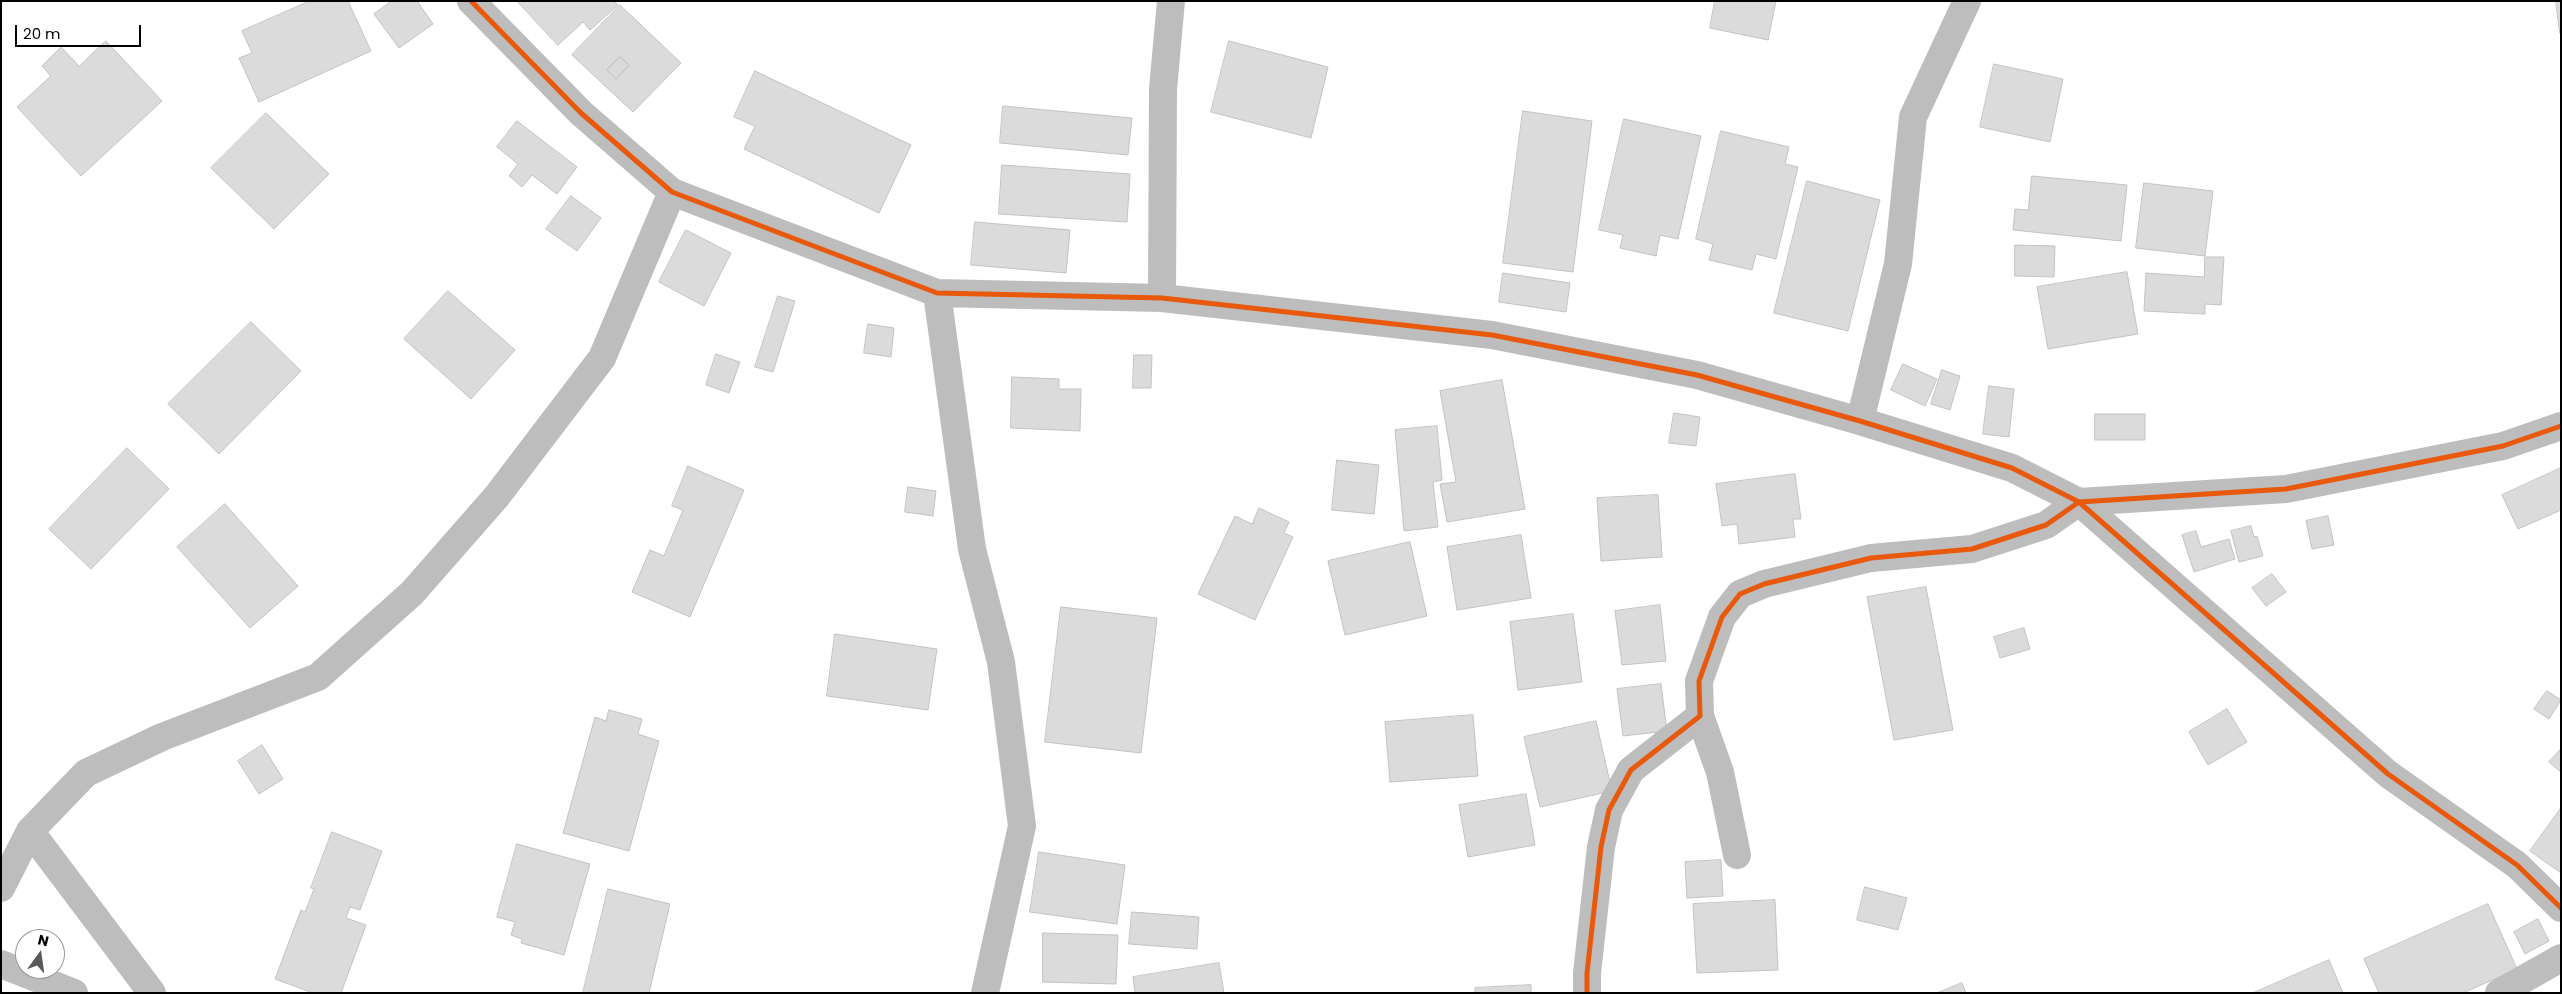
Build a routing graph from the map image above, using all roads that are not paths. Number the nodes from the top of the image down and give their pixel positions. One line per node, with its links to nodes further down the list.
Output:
1 (471, 1): 4 (street)
2 (1171, 1): 6 (street)
3 (1967, 1): 7 (street)
4 (672, 192): 5 (street); 11 (street)
5 (937, 293): 6 (street); 19 (street)
6 (1162, 298): 7 (street)
7 (1860, 421): 9 (street)
8 (2561, 426): 9 (street)
9 (2079, 502): 10 (street); 14 (street)
10 (1700, 716): 12 (street); 20 (street)
11 (30, 831): 13 (street); 18 (street)
12 (1737, 855)
13 (1, 888)
14 (2561, 908)
15 (2561, 958): 21 (street)
16 (1, 964): 17 (street)
17 (74, 993)
18 (152, 993)
19 (986, 993)
20 (1587, 993)
21 (2499, 993)

